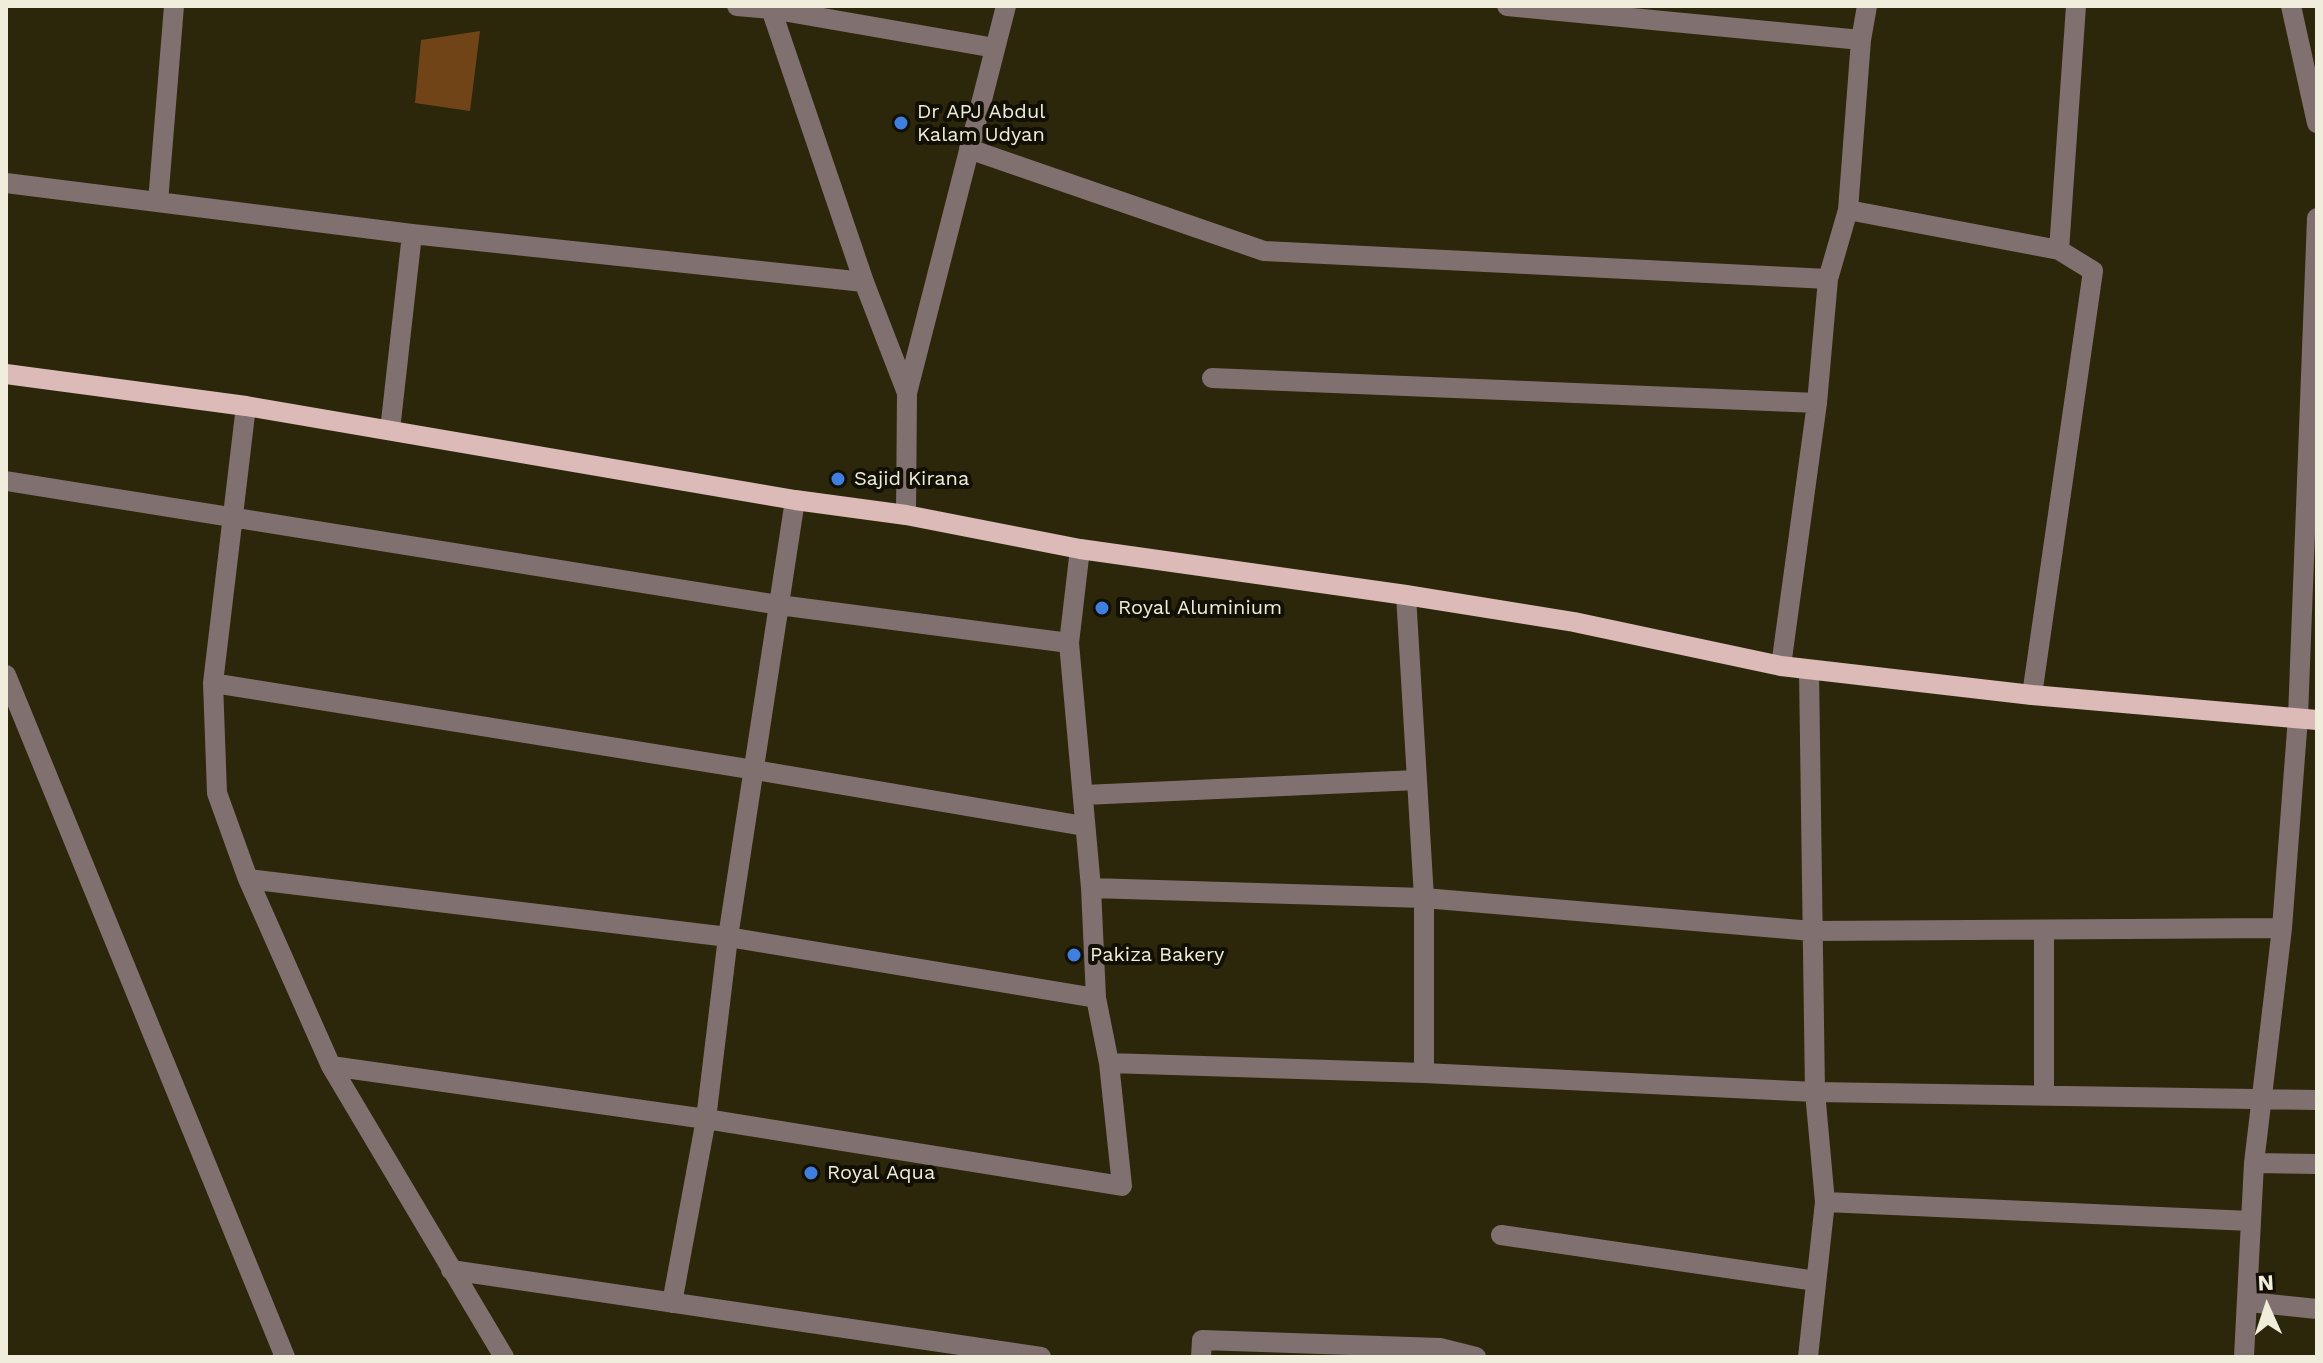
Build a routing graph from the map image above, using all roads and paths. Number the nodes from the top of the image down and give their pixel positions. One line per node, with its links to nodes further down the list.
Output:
1 (174, 6): 14 (street)
2 (737, 6): 8 (street)
3 (1006, 6): 10 (street)
4 (1507, 6): 9 (street)
5 (1867, 6): 9 (street)
6 (2076, 6): 18 (street)
7 (2291, 6): 11 (street)
8 (770, 8): 10 (street); 20 (street)
9 (1861, 40): 15 (street)
10 (995, 48): 12 (street)
11 (2317, 123)
12 (969, 149): 19 (street); 23 (street)
13 (6, 183): 14 (street)
14 (158, 202): 17 (street)
15 (1848, 210): 18 (street); 19 (street)
16 (2317, 218): 40 (street)
17 (412, 234): 20 (street); 26 (street)
18 (2059, 250): 39 (street)
19 (1828, 279): 24 (street)
20 (864, 282): 23 (street)
21 (6, 374): 25 (main road)
22 (1212, 378): 24 (street)
23 (907, 393): 29 (street)
24 (1817, 403): 35 (street)
25 (246, 406): 26 (main road); 30 (street)
26 (390, 430): 28 (main road)
27 (6, 481): 30 (street)
28 (795, 500): 29 (main road); 33 (street)
29 (906, 515): 31 (main road)
30 (235, 518): 33 (street); 38 (street)
31 (1080, 549): 32 (main road); 34 (street)
32 (1406, 595): 35 (main road); 42 (street)
33 (779, 605): 34 (street); 41 (street)
34 (1069, 643): 43 (street)
35 (1781, 666): 36 (main road)
36 (1809, 670): 39 (main road); 50 (street)
37 (6, 675): 72 (street)
38 (213, 683): 41 (street); 45 (street)
39 (2032, 695): 40 (main road)
40 (2308, 718): 48 (street)
41 (755, 770): 44 (street); 51 (street)
42 (1417, 780): 43 (street); 47 (street)
43 (1084, 795): 44 (street)
44 (1084, 826): 46 (street)
45 (248, 879): 51 (street); 54 (street)
46 (1091, 888): 47 (street); 52 (street)
47 (1424, 898): 50 (street); 55 (street)
48 (2282, 928): 49 (street); 58 (street)
49 (2044, 930): 50 (street); 57 (street)
50 (1812, 931): 56 (street)
51 (728, 937): 52 (street); 60 (street)
52 (1096, 998): 53 (street)
53 (1109, 1063): 55 (street); 60 (street)
54 (331, 1066): 60 (street); 66 (street)
55 (1424, 1073): 56 (street)
56 (1815, 1092): 57 (street); 63 (street)
57 (2044, 1095): 58 (street)
58 (2260, 1098): 59 (street); 61 (street)
59 (2317, 1100)
60 (706, 1119): 69 (street)
61 (2254, 1163): 62 (street); 64 (street)
62 (2317, 1164)
63 (1825, 1202): 64 (street); 67 (street)
64 (2250, 1221): 68 (street)
65 (1501, 1235): 67 (street)
66 (451, 1270): 69 (street); 73 (street)
67 (1816, 1281): 77 (street)
68 (2249, 1302): 70 (street); 78 (street)
69 (672, 1303): 74 (street)
70 (2317, 1309)
71 (1440, 1352): 75 (street); 76 (street)
72 (285, 1357)
73 (504, 1357)
74 (1041, 1357)
75 (1201, 1357)
76 (1476, 1357)
77 (1808, 1357)
78 (2244, 1357)

